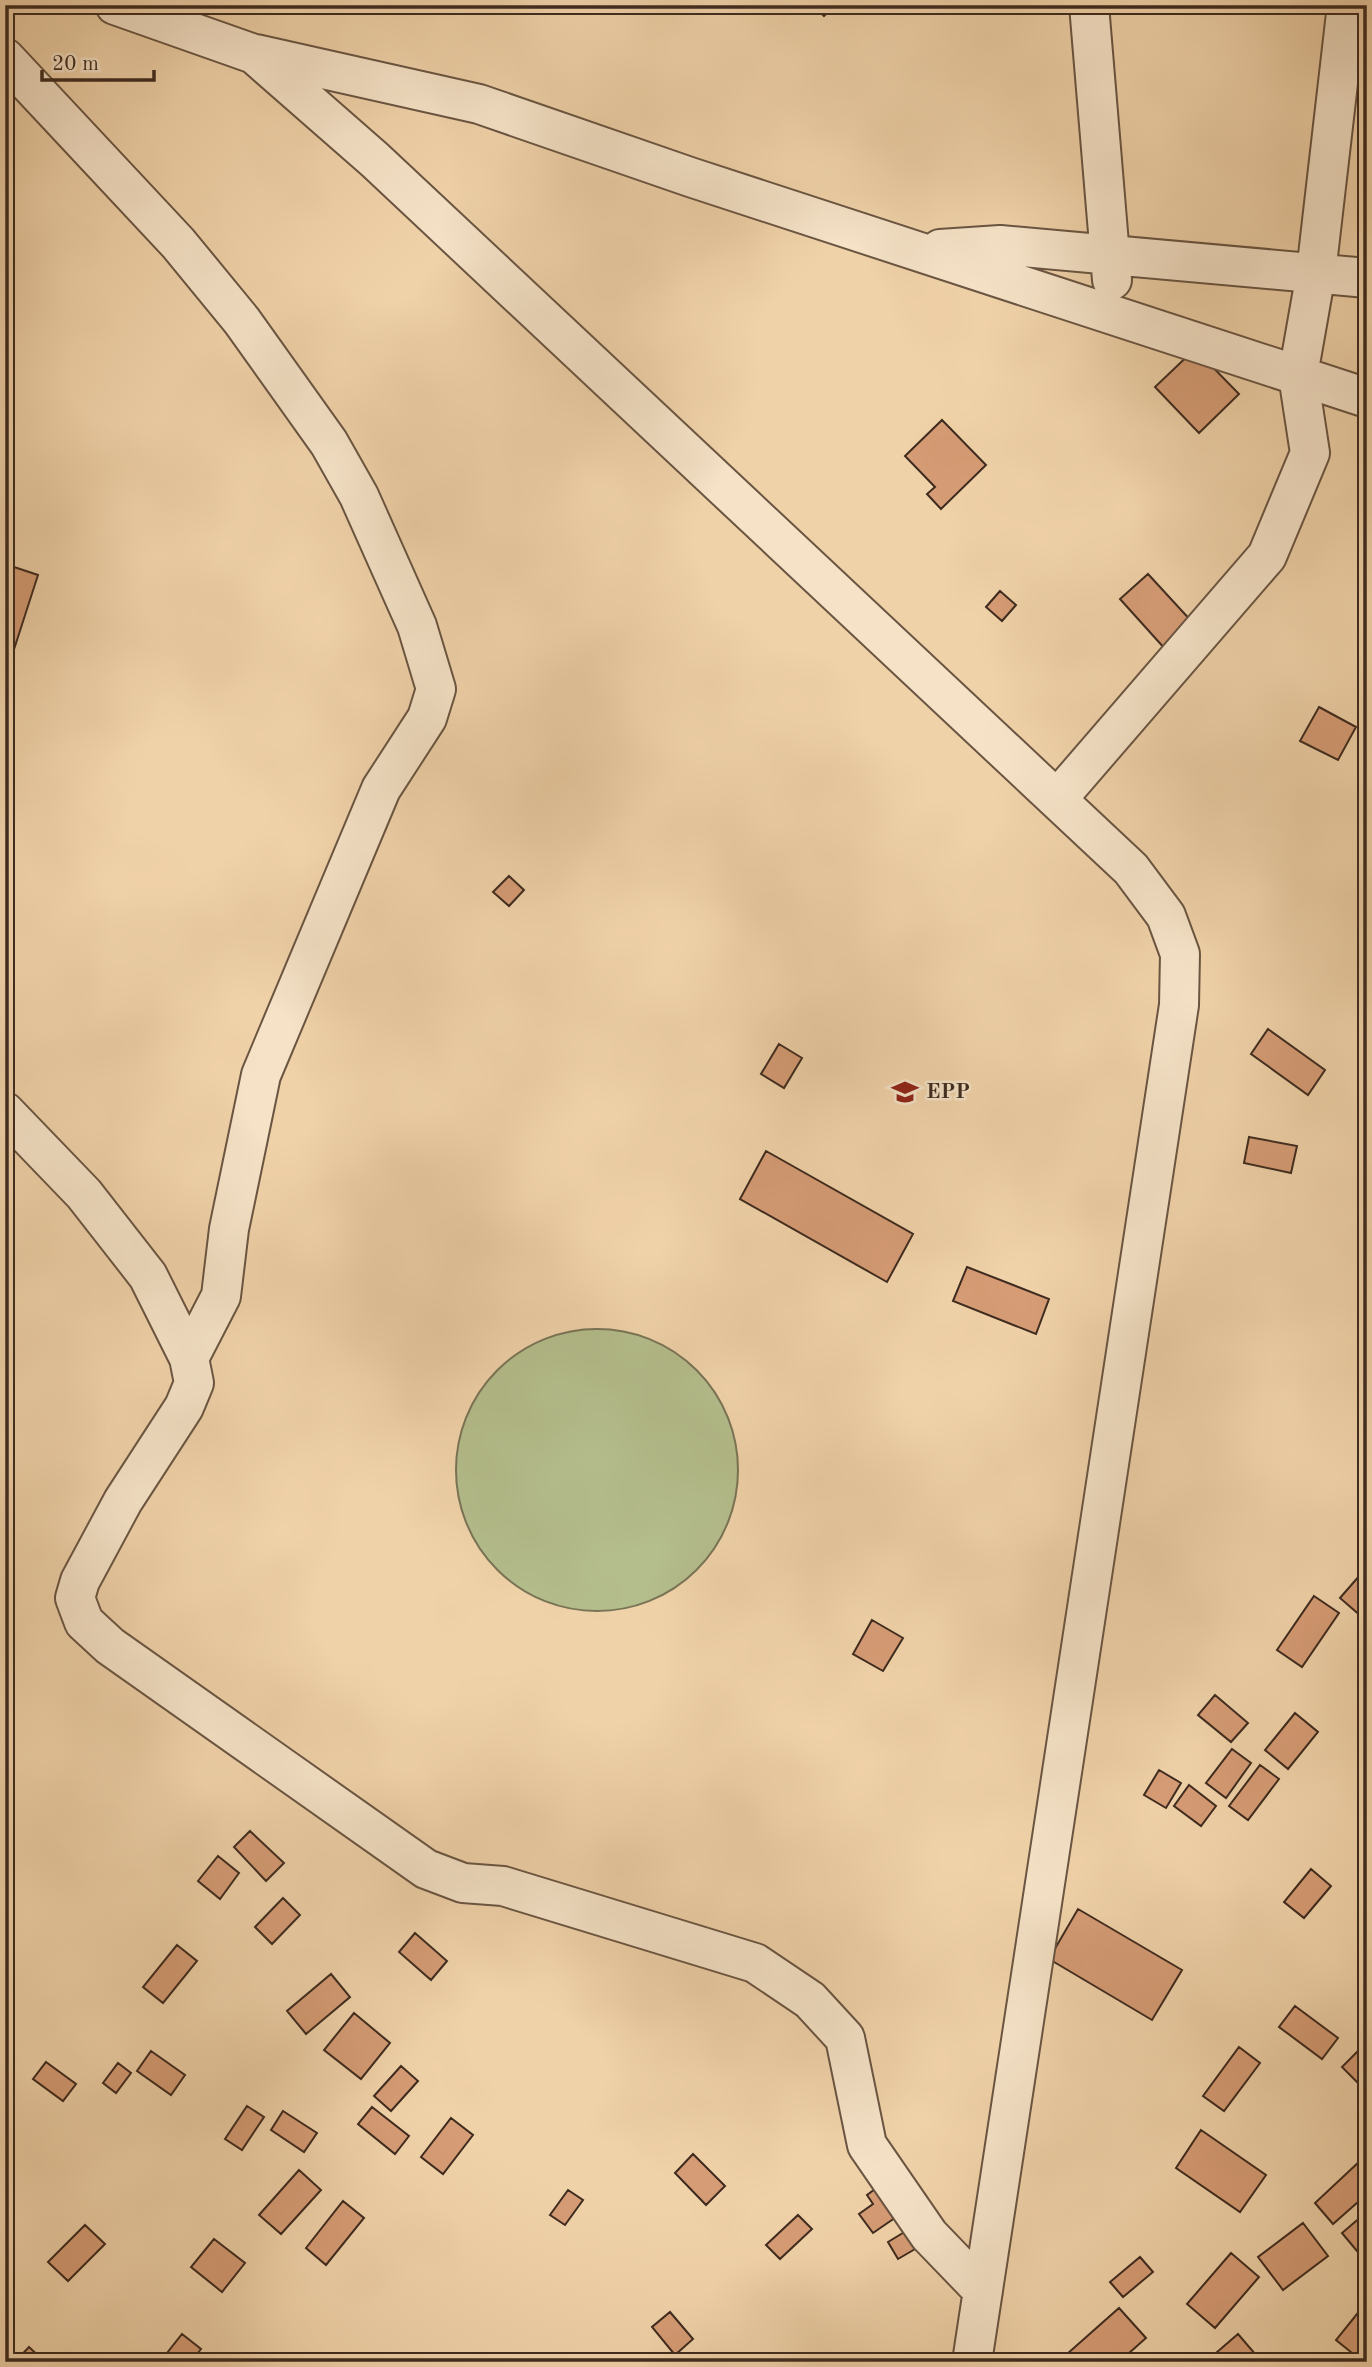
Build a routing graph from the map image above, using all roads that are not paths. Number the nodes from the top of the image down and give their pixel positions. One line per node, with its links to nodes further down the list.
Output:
1 (115, 5): 4 (street)
2 (1089, 5): 7 (street)
3 (1347, 5): 8 (street)
4 (254, 54): 6 (street); 13 (street)
5 (5, 58): 15 (street)
6 (920, 250): 7 (street); 10 (street)
7 (1111, 255): 8 (street); 10 (street)
8 (1316, 273): 9 (street); 11 (street)
9 (1367, 278)
10 (1114, 313): 11 (street)
11 (1298, 375): 12 (street); 13 (street)
12 (1367, 398)
13 (1058, 798): 16 (street)
14 (5, 1112): 15 (street)
15 (190, 1358): 16 (street)
16 (983, 2291): 17 (street)
17 (972, 2362)

